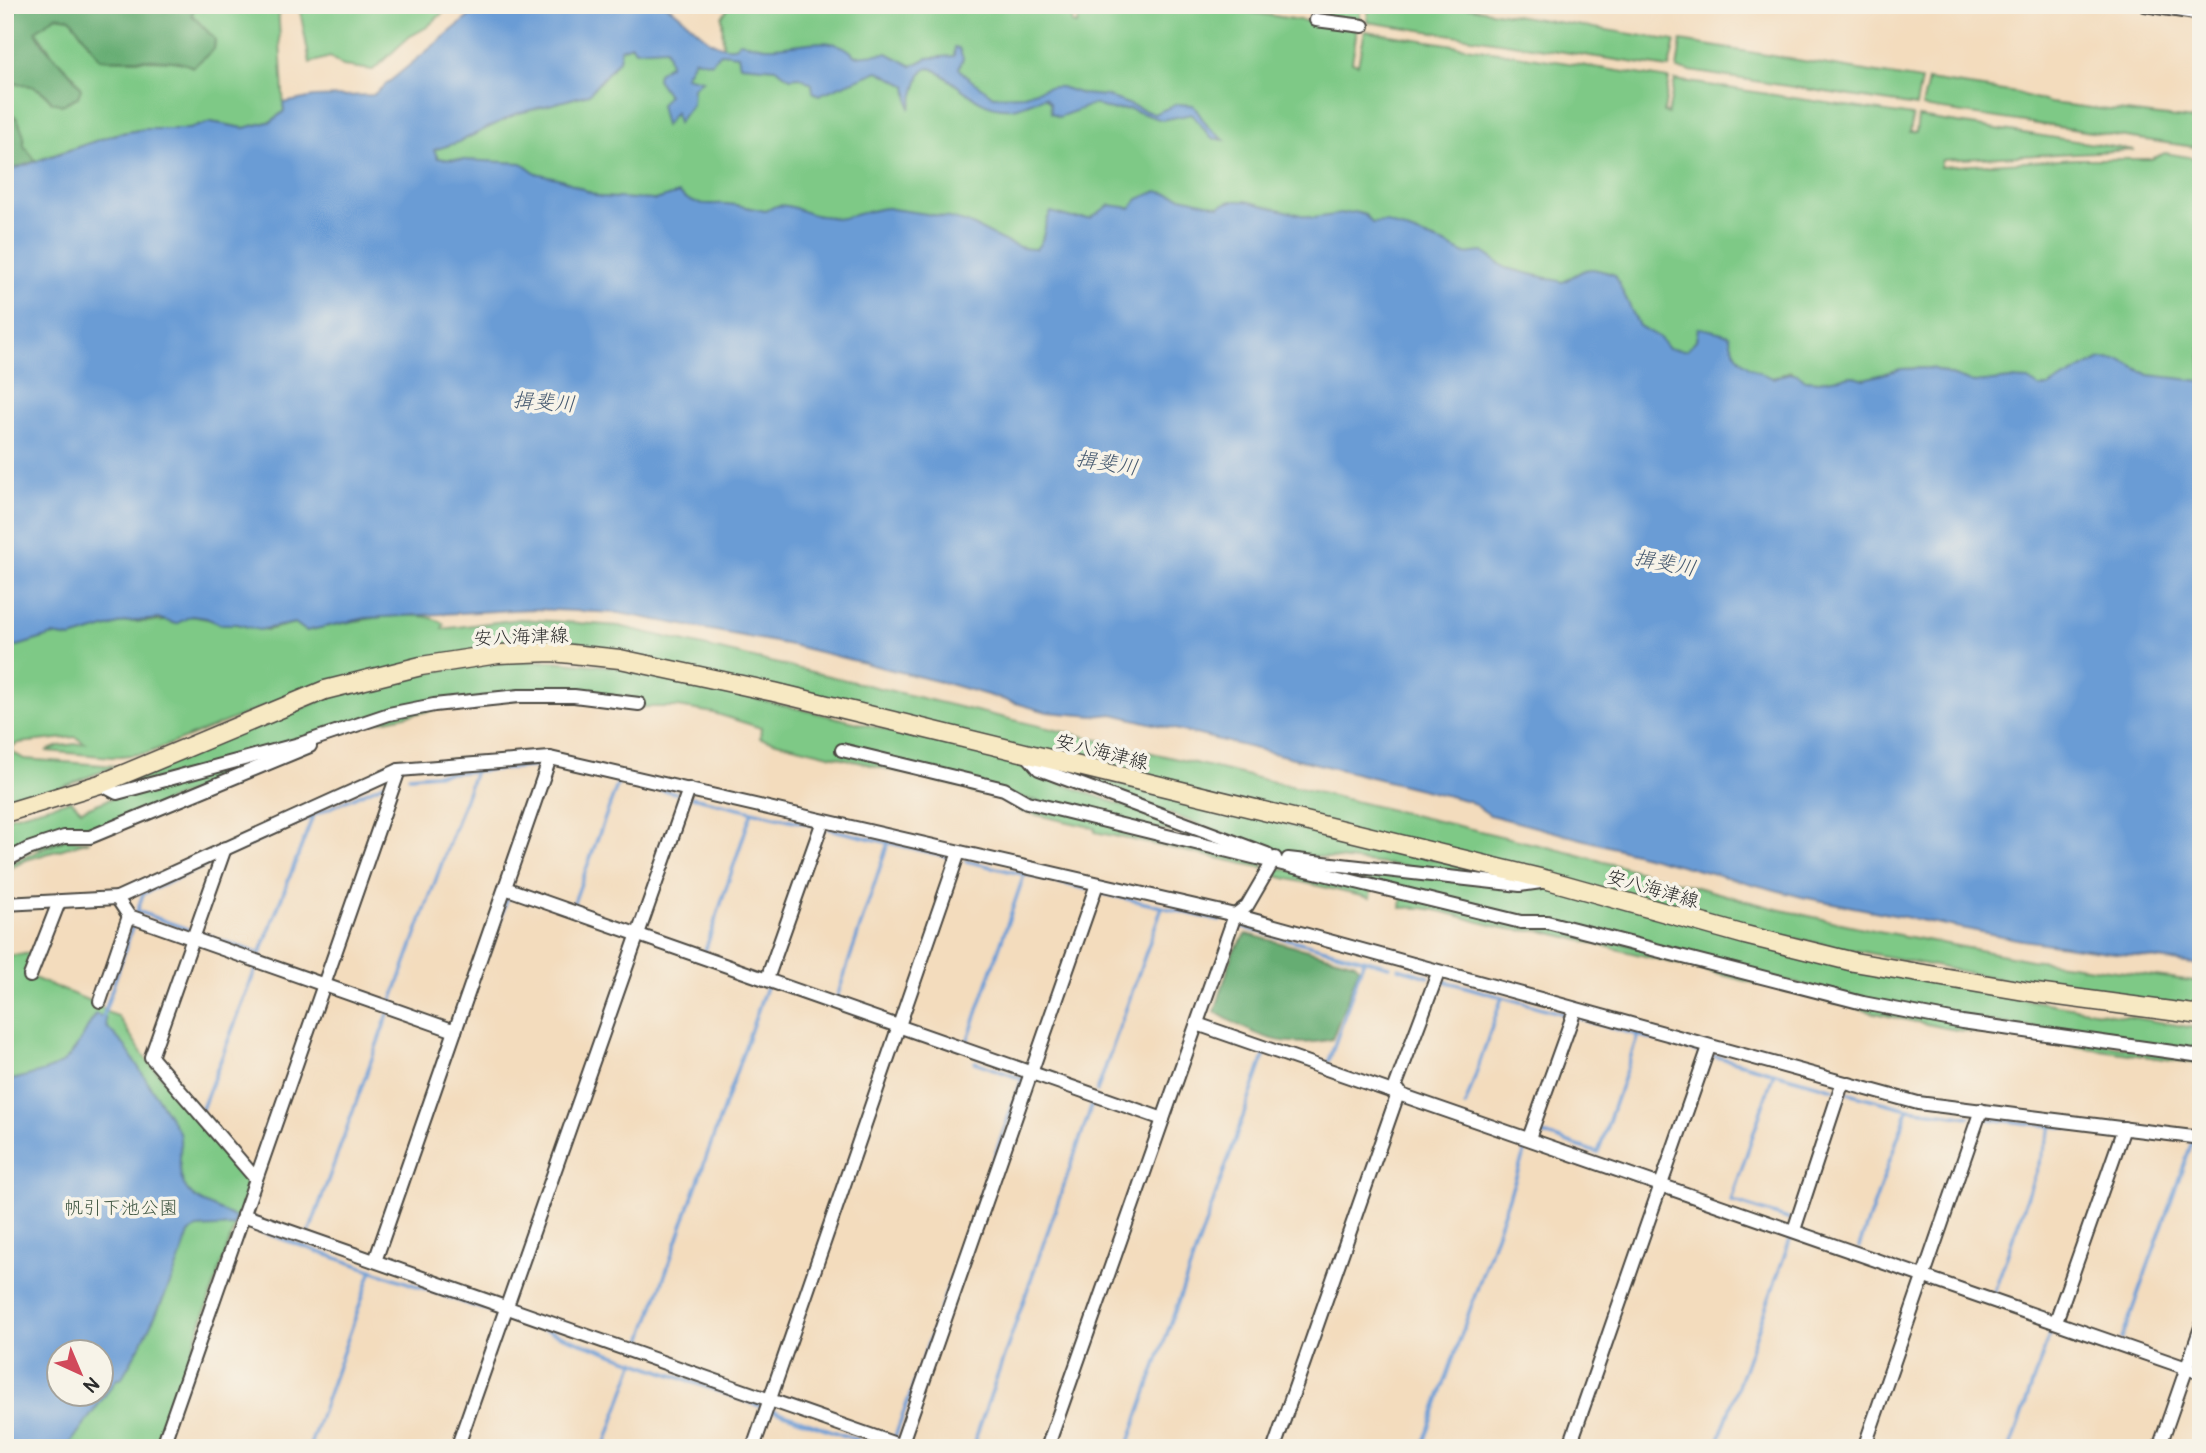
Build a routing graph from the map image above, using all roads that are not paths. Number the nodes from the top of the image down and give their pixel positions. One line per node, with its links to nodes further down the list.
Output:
1 (2145, 5): 2 (street)
2 (2201, 14)
3 (1316, 20): 4 (street)
4 (1363, 26)
5 (639, 704): 6 (street)
6 (330, 732): 11 (street); 18 (street)
7 (842, 750): 17 (street)
8 (1027, 755): 11 (main road, 安八海津線); 17 (street); 19 (main road, 安八海津線)
9 (550, 758): 10 (street); 12 (street); 21 (street)
10 (399, 770): 15 (street); 32 (street)
11 (100, 784): 13 (main road, 安八海津線)
12 (689, 789): 14 (street); 27 (street)
13 (5, 813)
14 (823, 821): 16 (street); 31 (street)
15 (225, 848): 22 (street); 28 (street)
16 (960, 852): 20 (street); 37 (street)
17 (1274, 860): 19 (street); 25 (street); 40 (street)
18 (5, 861)
19 (1548, 880): 35 (main road, 安八海津線)
20 (1097, 884): 25 (street); 41 (street)
21 (505, 888): 27 (street); 38 (street)
22 (117, 898): 23 (street); 26 (street)
23 (59, 902): 24 (street); 30 (street)
24 (5, 904)
25 (1235, 915): 29 (street); 36 (street)
26 (129, 916): 28 (street); 33 (street)
27 (636, 935): 31 (street); 55 (street)
28 (191, 938): 32 (street); 49 (street)
29 (1438, 973): 34 (street); 43 (street)
30 (30, 976)
31 (767, 979): 37 (street)
32 (325, 986): 38 (street); 49 (street)
33 (100, 1001)
34 (1575, 1010): 39 (street); 47 (street)
35 (2201, 1015)
36 (1197, 1024): 43 (street); 45 (street)
37 (901, 1028): 41 (street); 60 (street)
38 (455, 1031): 53 (street)
39 (1709, 1047): 42 (street); 50 (street)
40 (2201, 1056)
41 (1031, 1073): 45 (street); 61 (street)
42 (1842, 1084): 44 (street); 52 (street)
43 (1397, 1091): 47 (street); 66 (street)
44 (1981, 1110): 46 (street); 54 (street)
45 (1163, 1119): 65 (street)
46 (2124, 1128): 48 (street); 56 (street)
47 (1530, 1138): 50 (street)
48 (2201, 1138)
49 (256, 1179): 51 (street)
50 (1661, 1184): 52 (street); 67 (street)
51 (241, 1221): 53 (street); 62 (street)
52 (1794, 1230): 54 (street)
53 (374, 1261): 55 (street)
54 (1924, 1276): 56 (street); 68 (street)
55 (506, 1308): 60 (street); 63 (street)
56 (2056, 1321): 58 (street)
57 (2201, 1327): 58 (street)
58 (2187, 1367): 59 (street); 69 (street)
59 (2201, 1373)
60 (769, 1400): 61 (street); 64 (street)
61 (904, 1447)
62 (162, 1448)
63 (457, 1448)
64 (753, 1448)
65 (1047, 1448)
66 (1275, 1448)
67 (1569, 1448)
68 (1864, 1448)
69 (2159, 1448)

